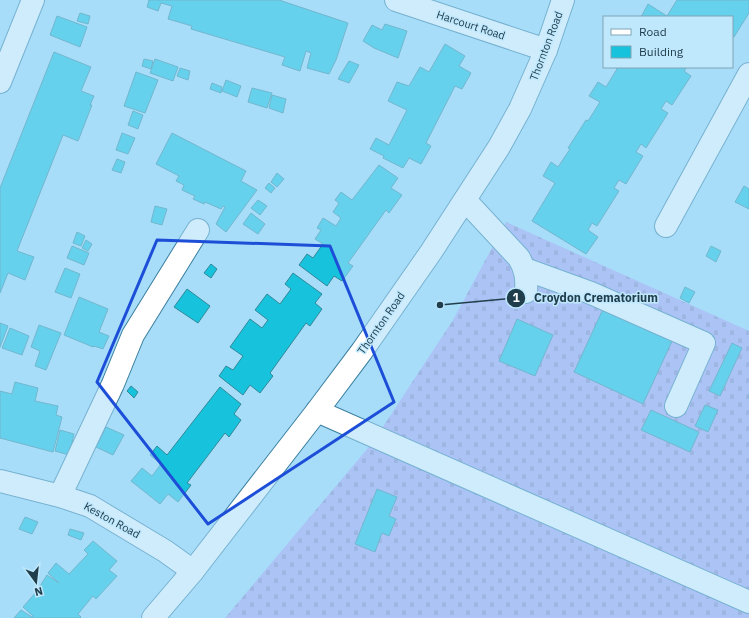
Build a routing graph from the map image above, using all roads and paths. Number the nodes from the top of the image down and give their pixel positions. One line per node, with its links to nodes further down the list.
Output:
1 (33, 0): 6 (main road)
2 (396, 0): 4 (main road, Harcourt Road)
3 (563, 0): 4 (main road, Thornton Road)
4 (546, 50): 7 (main road, Thornton Road)
5 (749, 74): 8 (main road)
6 (0, 82)
7 (465, 200): 10 (main road); 13 (main road, Thornton Road)
8 (666, 226)
9 (198, 230): 15 (main road)
10 (525, 269): 11 (main road); 12 (main road)
11 (526, 292)
12 (676, 406)
13 (317, 411): 16 (main road, Thornton Road); 17 (main road)
14 (0, 481): 15 (main road, Keston Road)
15 (60, 496): 16 (main road, Keston Road)
16 (193, 571): 18 (main road, Thornton Road)
17 (749, 602)
18 (153, 618)

